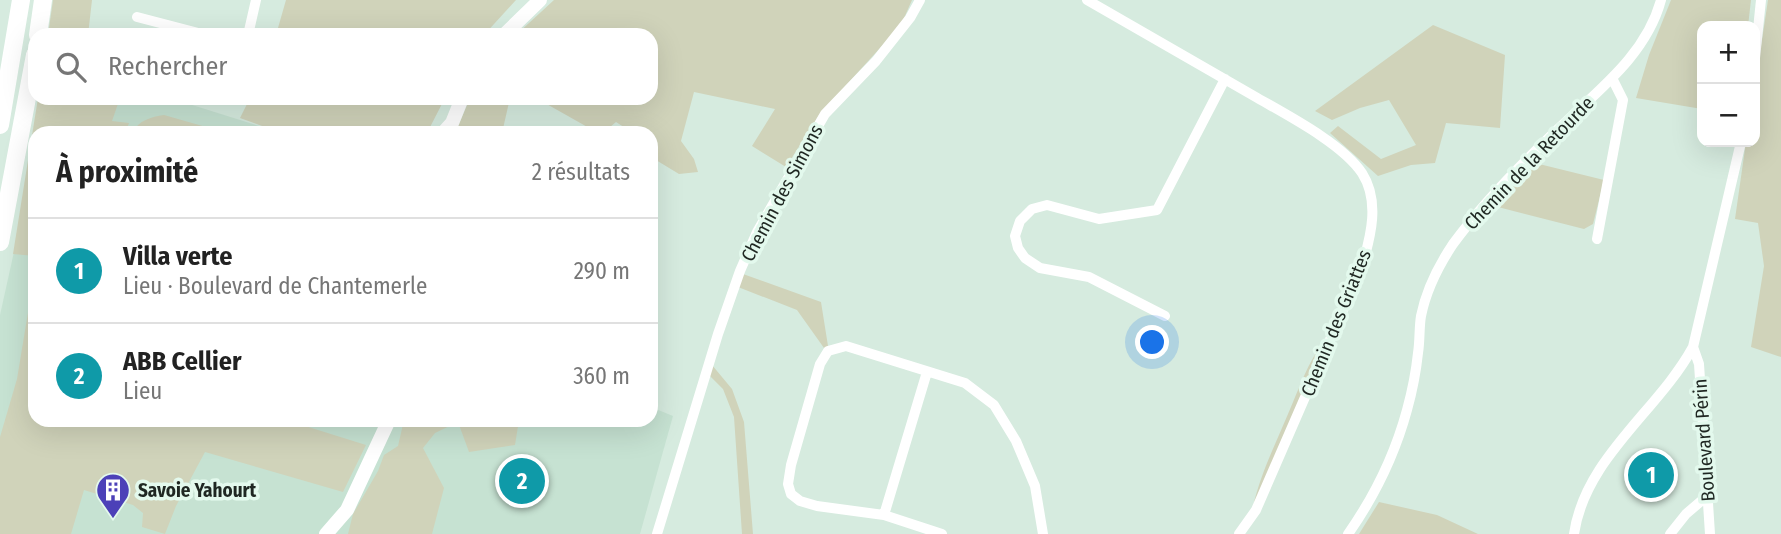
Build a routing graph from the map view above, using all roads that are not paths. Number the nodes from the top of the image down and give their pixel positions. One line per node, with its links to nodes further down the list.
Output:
1 (21, 0): 19 (highway)
2 (43, 0): 11 (highway)
3 (256, 0): 13 (street)
4 (540, 0): 14 (street)
5 (920, 0): 31 (street, Chemin des Simons)
6 (1087, 0): 15 (street, Chemin des Griattes)
7 (1661, 0): 16 (street, Chemin de la Retourde)
8 (1760, 0): 10 (street)
9 (137, 17): 12 (street)
10 (1758, 21)
11 (39, 28)
12 (172, 28)
13 (250, 28)
14 (511, 28)
15 (1224, 79): 24 (street); 34 (street, Chemin des Griattes)
16 (1609, 81): 22 (street); 35 (street, Chemin de la Retourde)
17 (28, 92): 23 (highway)
18 (459, 105): 20 (street)
19 (0, 125)
20 (451, 126)
21 (1740, 147): 25 (street)
22 (1597, 239)
23 (0, 242)
24 (1165, 316)
25 (1693, 347): 28 (street, Boulevard Périn); 36 (street)
26 (927, 372): 29 (street); 29 (street); 33 (street)
27 (386, 427): 30 (street)
28 (1707, 496): 37 (street); 38 (street, Boulevard Périn)
29 (884, 515): 32 (street)
30 (326, 534)
31 (657, 534)
32 (942, 534)
33 (1043, 534)
34 (1239, 534)
35 (1348, 534)
36 (1574, 534)
37 (1670, 534)
38 (1710, 534)

